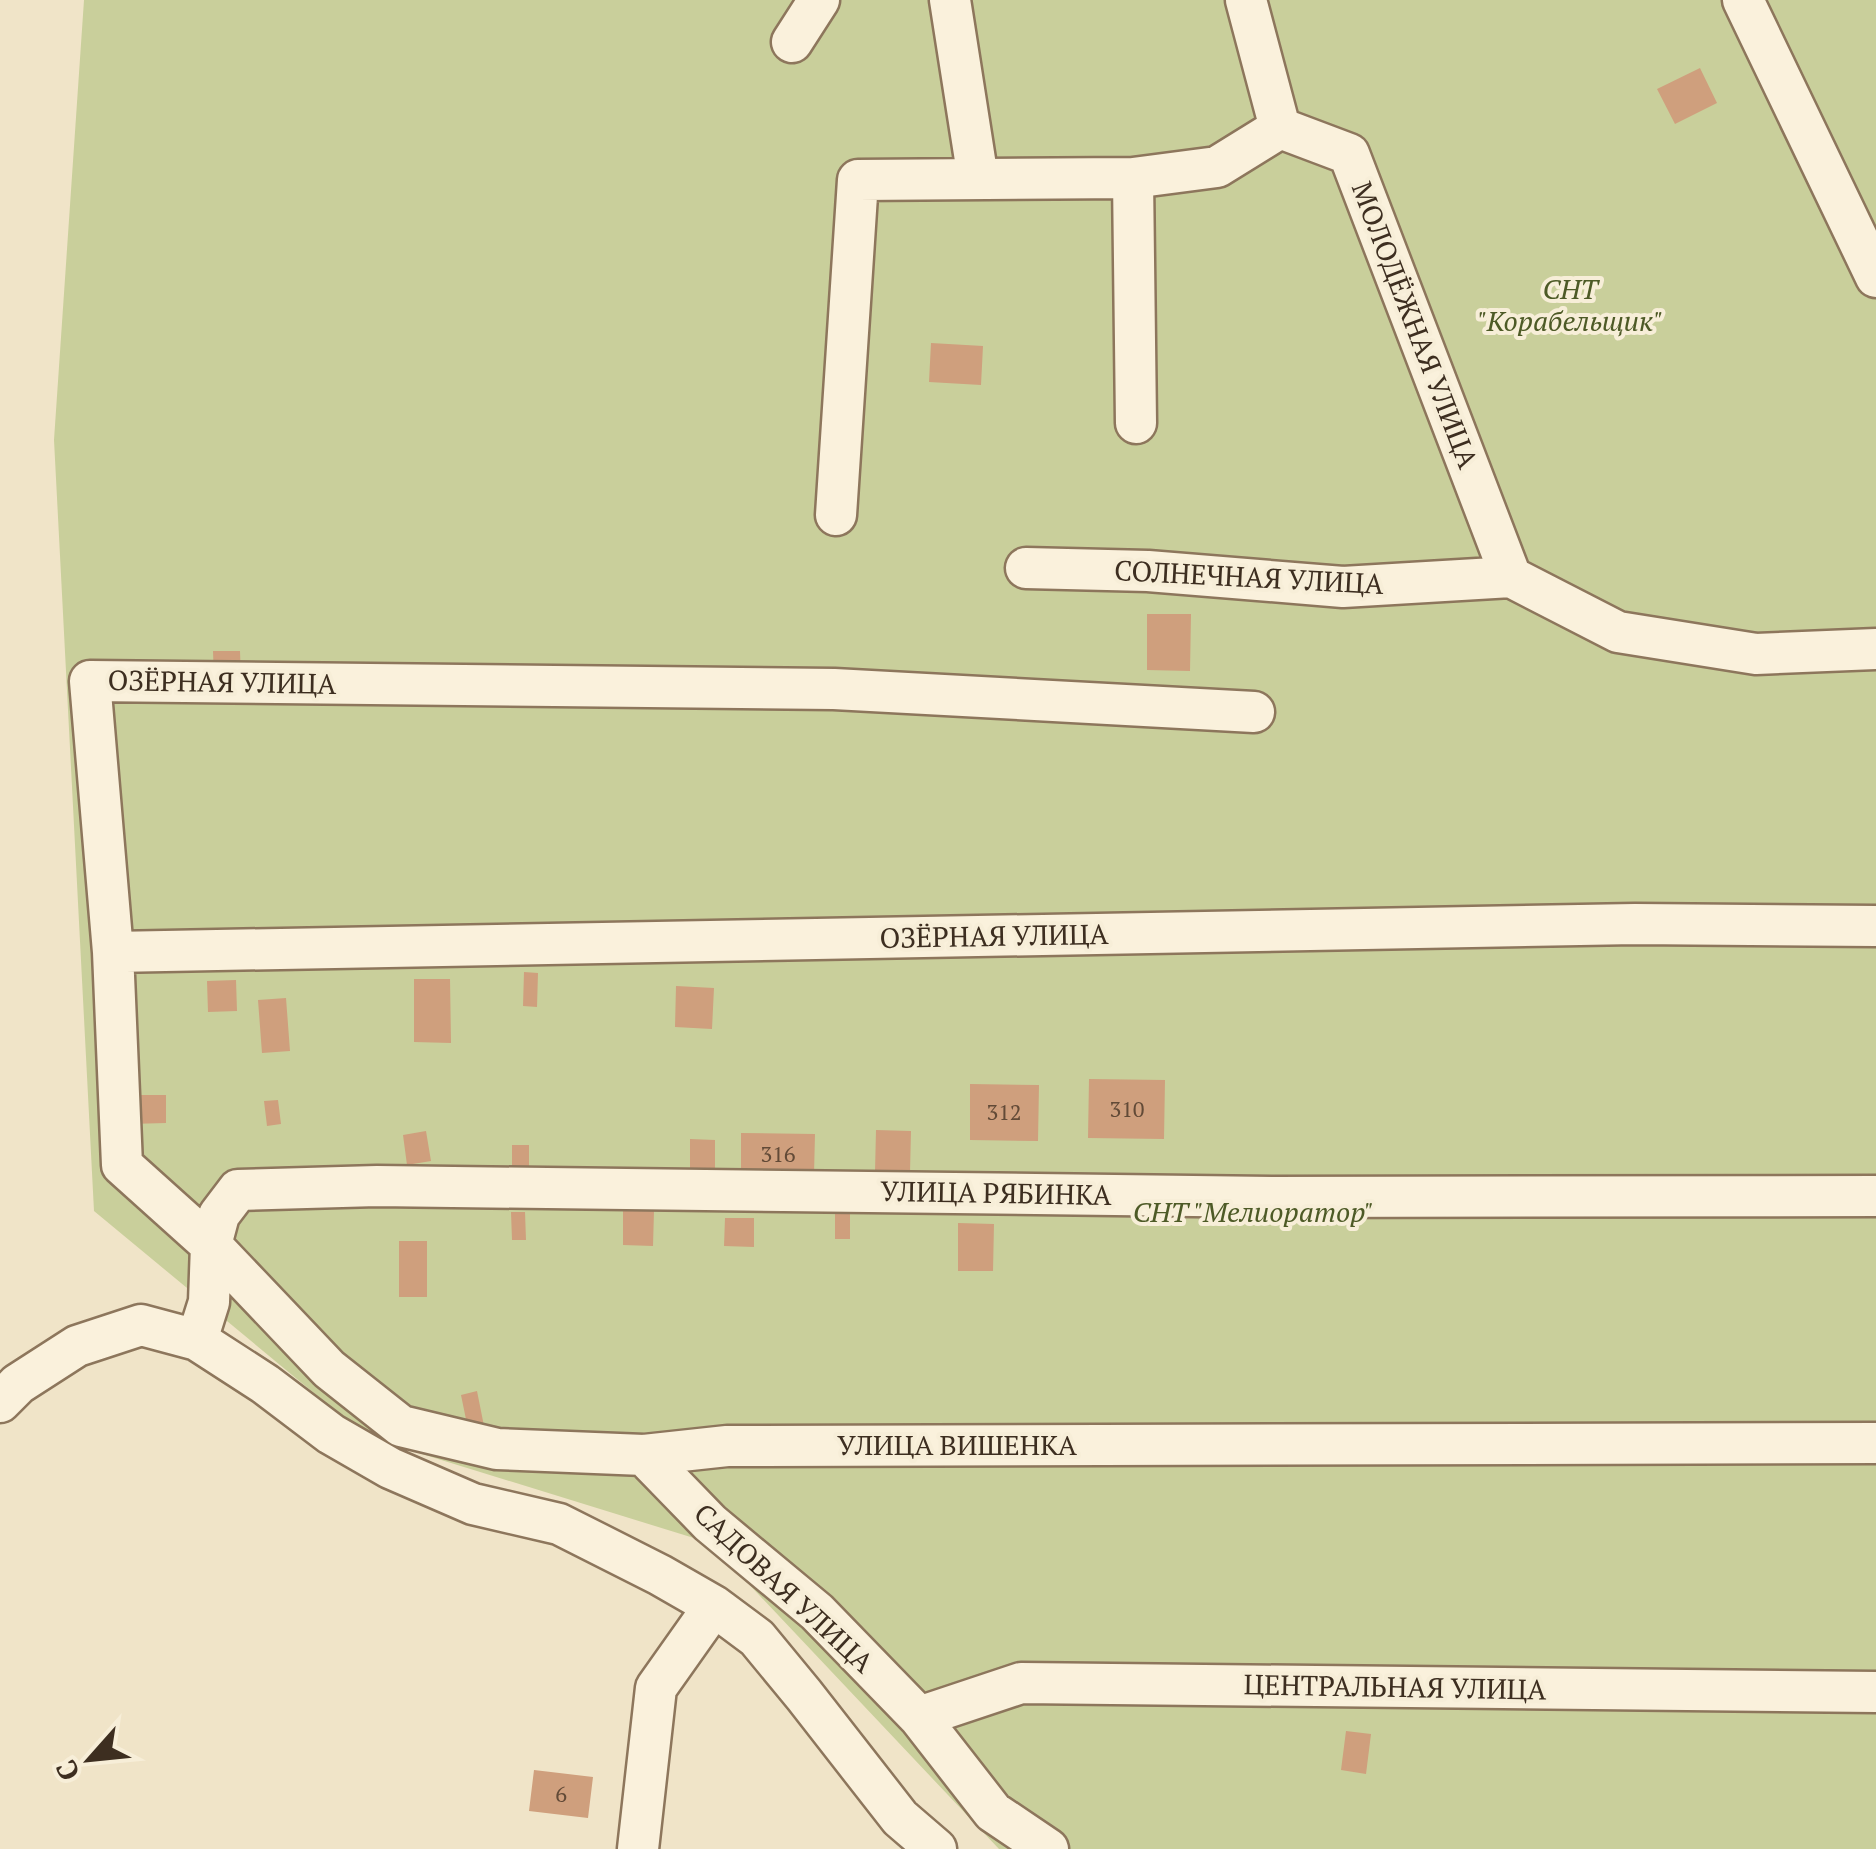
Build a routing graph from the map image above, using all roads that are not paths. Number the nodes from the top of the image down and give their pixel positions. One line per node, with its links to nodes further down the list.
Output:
1 (819, 0): 5 (street)
2 (950, 0): 8 (street)
3 (1246, 0): 6 (street)
4 (1743, 0): 9 (street)
5 (792, 42)
6 (1280, 128): 7 (street); 13 (street, МОЛОДЁЖНАЯ УЛИЦА)
7 (1134, 178): 8 (street); 10 (street)
8 (978, 179): 11 (street)
9 (1876, 277)
10 (1136, 424)
11 (836, 515)
12 (1026, 568): 13 (street, СОЛНЕЧНАЯ УЛИЦА)
13 (1511, 577): 14 (street)
14 (1876, 650)
15 (90, 681): 16 (street, ОЗЁРНАЯ УЛИЦА); 18 (street, УЛИЦА ВИШЕНКА)
16 (1254, 712)
17 (1876, 926): 18 (street, ОЗЁРНАЯ УЛИЦА)
18 (113, 952): 20 (street, УЛИЦА ВИШЕНКА)
19 (1876, 1196): 20 (street, УЛИЦА РЯБИНКА)
20 (211, 1245): 21 (street); 24 (street, УЛИЦА ВИШЕНКА)
21 (197, 1340): 22 (street); 25 (street)
22 (0, 1402)
23 (1876, 1444): 24 (street, УЛИЦА ВИШЕНКА)
24 (644, 1455): 27 (street, САДОВАЯ УЛИЦА)
25 (714, 1606): 28 (street); 29 (street)
26 (1876, 1692): 27 (street, ЦЕНТРАЛЬНАЯ УЛИЦА)
27 (919, 1716): 30 (street, САДОВАЯ УЛИЦА)
28 (638, 1849)
29 (936, 1849)
30 (1048, 1849)

